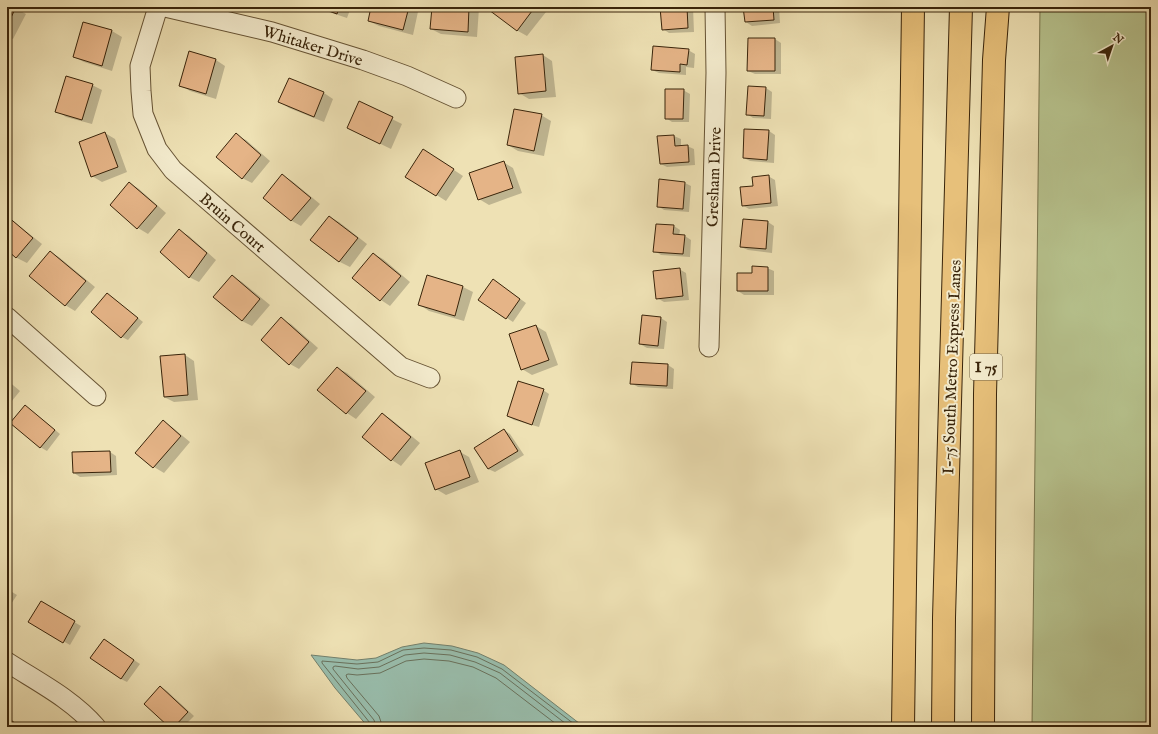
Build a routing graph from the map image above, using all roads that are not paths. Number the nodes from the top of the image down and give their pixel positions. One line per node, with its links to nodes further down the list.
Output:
1 (158, 7): 10 (street, Bruin Court)
2 (165, 7): 7 (street, Whitaker Drive)
3 (715, 7): 9 (street, Gresham Drive)
4 (913, 7): 14 (highway)
5 (962, 7): 15 (highway, I-75 South Metro Express Lanes)
6 (998, 7): 16 (highway, I 75)
7 (456, 98)
8 (7, 317): 11 (street)
9 (708, 347)
10 (430, 378)
11 (96, 396)
12 (7, 662): 13 (street)
13 (96, 727)
14 (903, 727)
15 (943, 727)
16 (983, 727)

